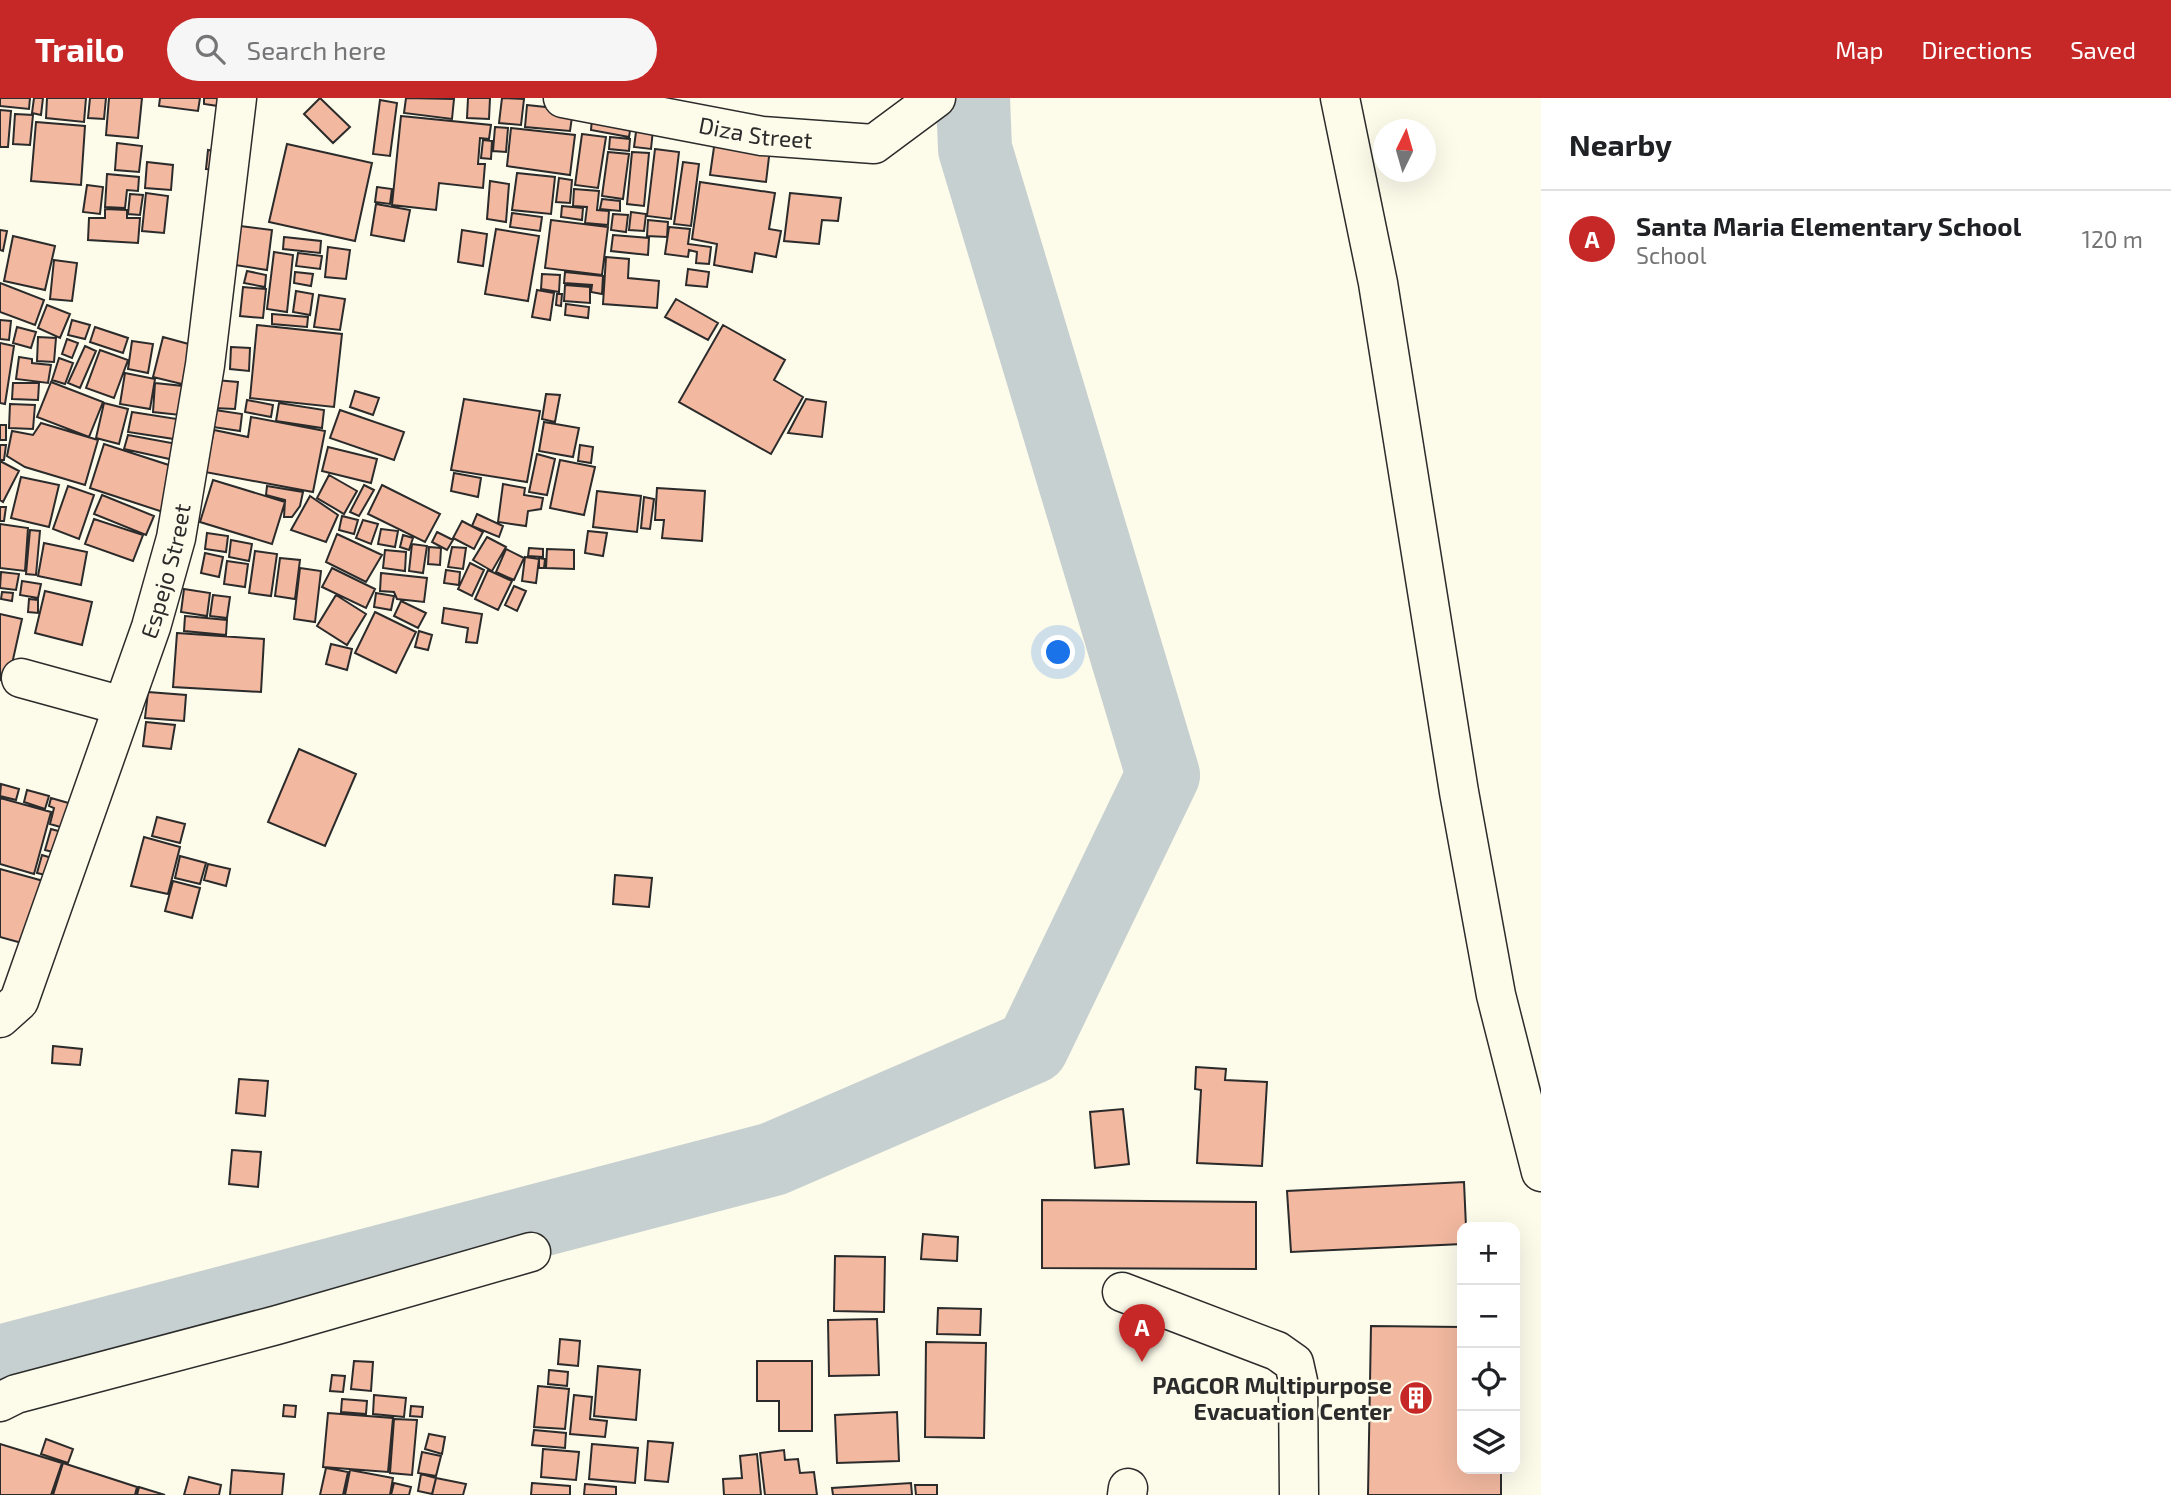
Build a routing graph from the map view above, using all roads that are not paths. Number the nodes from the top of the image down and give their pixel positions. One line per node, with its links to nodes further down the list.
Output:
1 (237, 98): 6 (street, Espejo Street)
2 (563, 98): 3 (street, Diza Street)
3 (936, 98)
4 (1340, 98): 8 (street)
5 (21, 678): 6 (street)
6 (123, 706): 7 (street, Espejo Street)
7 (0, 1018)
8 (1541, 1172)
9 (531, 1252): 11 (street)
10 (1122, 1292): 12 (street)
11 (0, 1402)
12 (1298, 1495)

